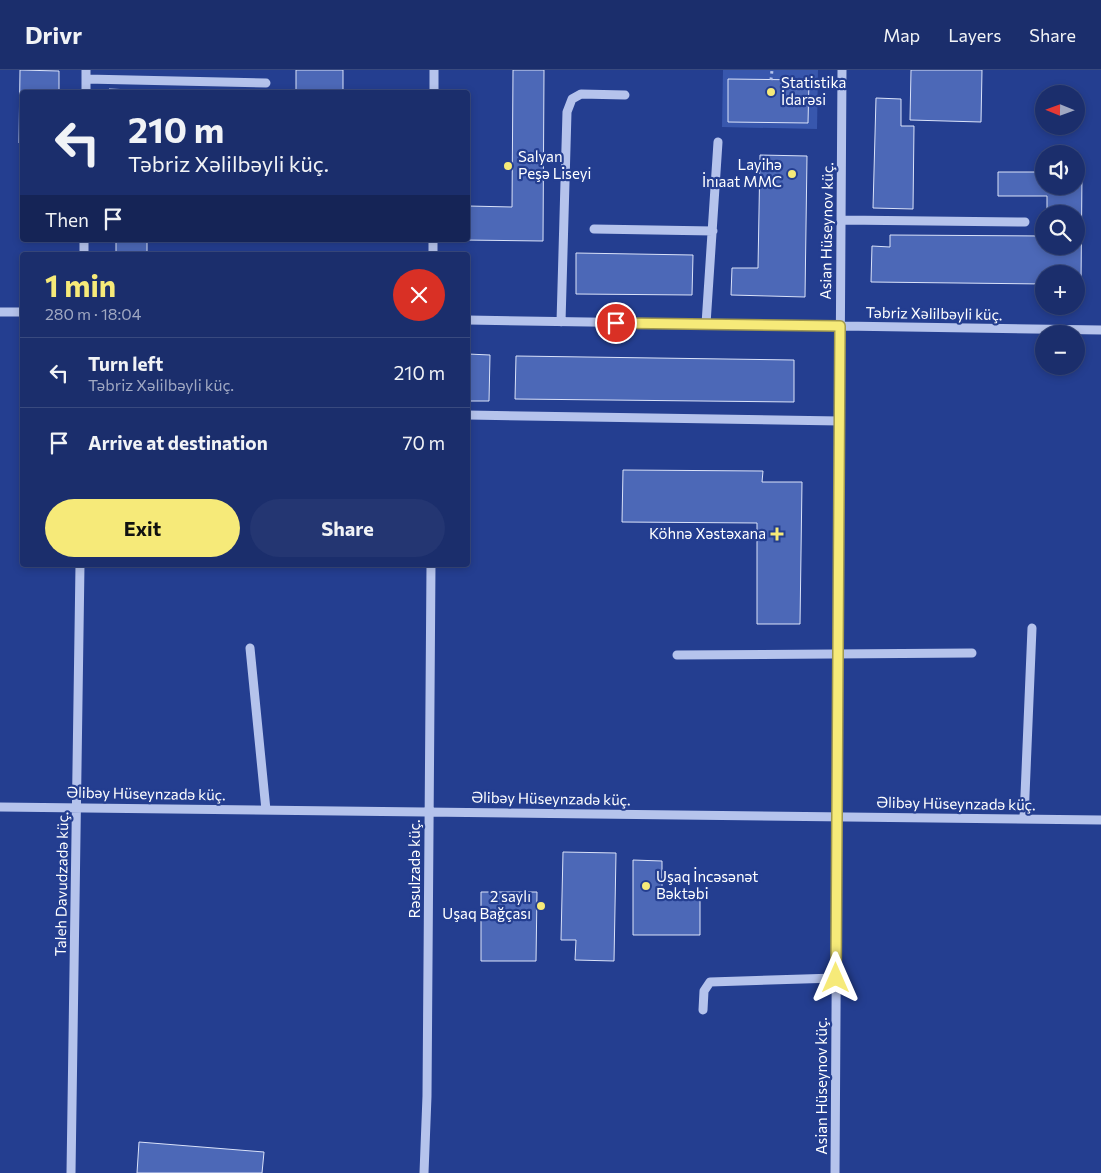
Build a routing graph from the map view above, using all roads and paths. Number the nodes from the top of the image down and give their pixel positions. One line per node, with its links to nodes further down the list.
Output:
1 (434, 70): 8 (street)
2 (772, 70): 5 (path)
3 (842, 70): 11 (street, Asian Hüseynov küç.)
4 (86, 74): 6 (street); 7 (street)
5 (772, 80)
6 (266, 83)
7 (86, 90)
8 (434, 90)
9 (625, 94): 18 (street)
10 (718, 142): 14 (street)
11 (842, 220): 12 (street); 20 (street, Asian Hüseynov küç.)
12 (1025, 222)
13 (594, 229): 14 (street)
14 (713, 230): 19 (street)
15 (0, 312): 16 (street)
16 (20, 312)
17 (470, 320): 18 (street, Təbriz Xəlilbəyli küç.)
18 (561, 322): 19 (street, Təbriz Xəlilbəyli küç.)
19 (706, 324): 20 (street, Təbriz Xəlilbəyli küç.)
20 (840, 326): 21 (street, Təbriz Xəlilbəyli küç.); 23 (street, Asian Hüseynov küç.)
21 (1101, 330)
22 (470, 415): 23 (street)
23 (840, 421): 30 (street, Asian Hüseynov küç.)
24 (80, 567): 32 (street, Taleh Davudzadə küç.)
25 (431, 567): 34 (street, Rəsulzadə küç.)
26 (1032, 628): 36 (street)
27 (250, 648): 33 (street)
28 (972, 653): 30 (street)
29 (677, 654): 30 (street)
30 (838, 655): 35 (street, Asian Hüseynov küç.)
31 (0, 806): 32 (street, Əlibəy Hüseynzadə küç.)
32 (76, 807): 33 (street, Əlibəy Hüseynzadə küç.); 40 (street, Taleh Davudzadə küç.)
33 (266, 810): 34 (street, Əlibəy Hüseynzadə küç.)
34 (429, 811): 35 (street, Əlibəy Hüseynzadə küç.); 41 (street, Rəsulzadə küç.)
35 (837, 816): 36 (street, Əlibəy Hüseynzadə küç.); 38 (street, Asian Hüseynov küç.)
36 (1024, 819): 37 (street, Əlibəy Hüseynzadə küç.)
37 (1101, 820)
38 (836, 978): 39 (street); 42 (street, Asian Hüseynov küç.)
39 (703, 1010)
40 (71, 1173)
41 (424, 1173)
42 (836, 1173)

